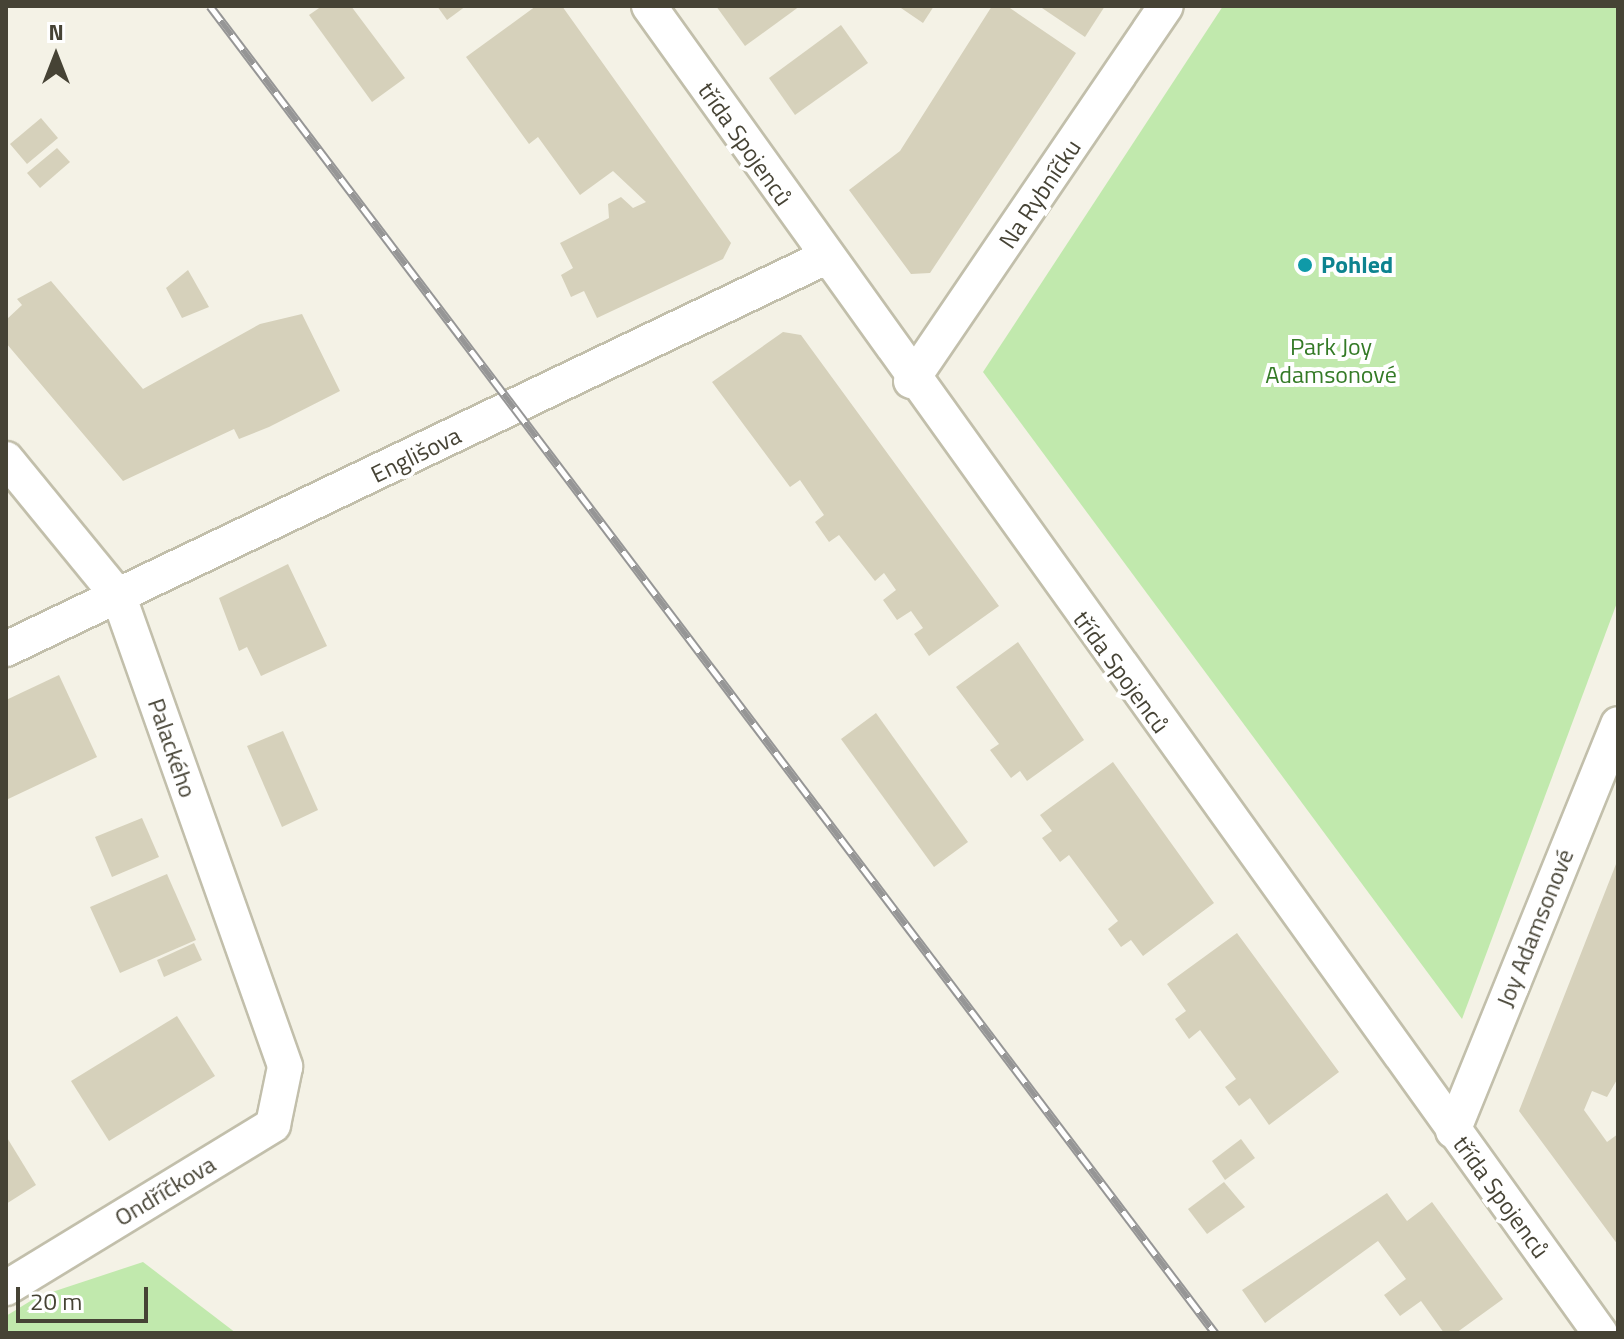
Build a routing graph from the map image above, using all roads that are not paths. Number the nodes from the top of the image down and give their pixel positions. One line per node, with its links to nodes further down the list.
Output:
1 (649, 6): 3 (street, třída Spojenců)
2 (1166, 6): 4 (street, Na Rybníčku)
3 (824, 258): 4 (street, třída Spojenců); 6 (street, Englišova)
4 (911, 381): 10 (street, třída Spojenců)
5 (6, 459): 6 (street, Palackého)
6 (119, 597): 7 (street, Englišova); 9 (street, Palackého)
7 (6, 649)
8 (1618, 724): 10 (street, Joy Adamsonové)
9 (285, 1067): 11 (street, Ondříčkova)
10 (1453, 1131): 12 (street, třída Spojenců)
11 (6, 1288)
12 (1600, 1333)

